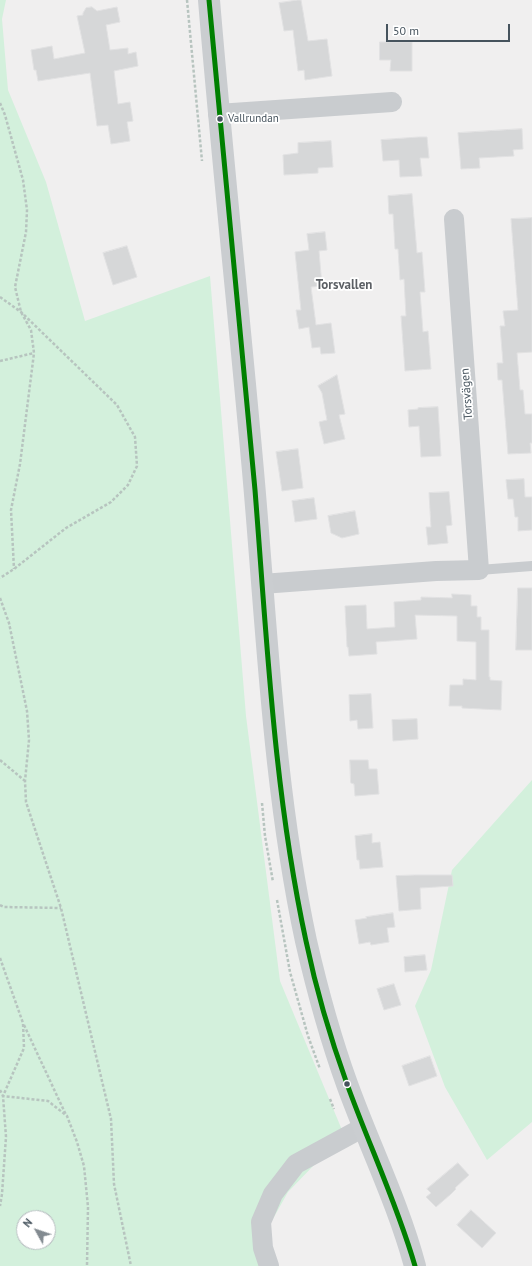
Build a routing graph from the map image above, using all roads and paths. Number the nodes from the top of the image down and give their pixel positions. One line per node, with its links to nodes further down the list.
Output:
1 (187, 0): 6 (path)
2 (209, 0): 5 (main road)
3 (0, 102): 9 (path)
4 (392, 102): 5 (street)
5 (218, 114): 16 (main road)
6 (201, 147)
7 (454, 219): 14 (street, Torsvägen)
8 (0, 297): 9 (path)
9 (21, 312): 10 (path); 13 (path)
10 (34, 353): 11 (path); 13 (path)
11 (0, 361)
12 (532, 566): 14 (lane)
13 (14, 569): 15 (path)
14 (479, 570): 16 (street)
15 (0, 578)
16 (262, 584): 27 (main road)
17 (0, 598): 19 (path)
18 (0, 760): 19 (path)
19 (24, 781): 21 (path)
20 (0, 905): 21 (path)
21 (61, 908): 30 (path)
22 (0, 958): 23 (path)
23 (23, 1023): 25 (path); 26 (path)
24 (0, 1090): 25 (path)
25 (3, 1096): 26 (path); 28 (path)
26 (67, 1116): 29 (path)
27 (364, 1127): 31 (street); 32 (main road)
28 (0, 1206)
29 (87, 1266)
30 (131, 1266)
31 (269, 1266)
32 (415, 1266)

